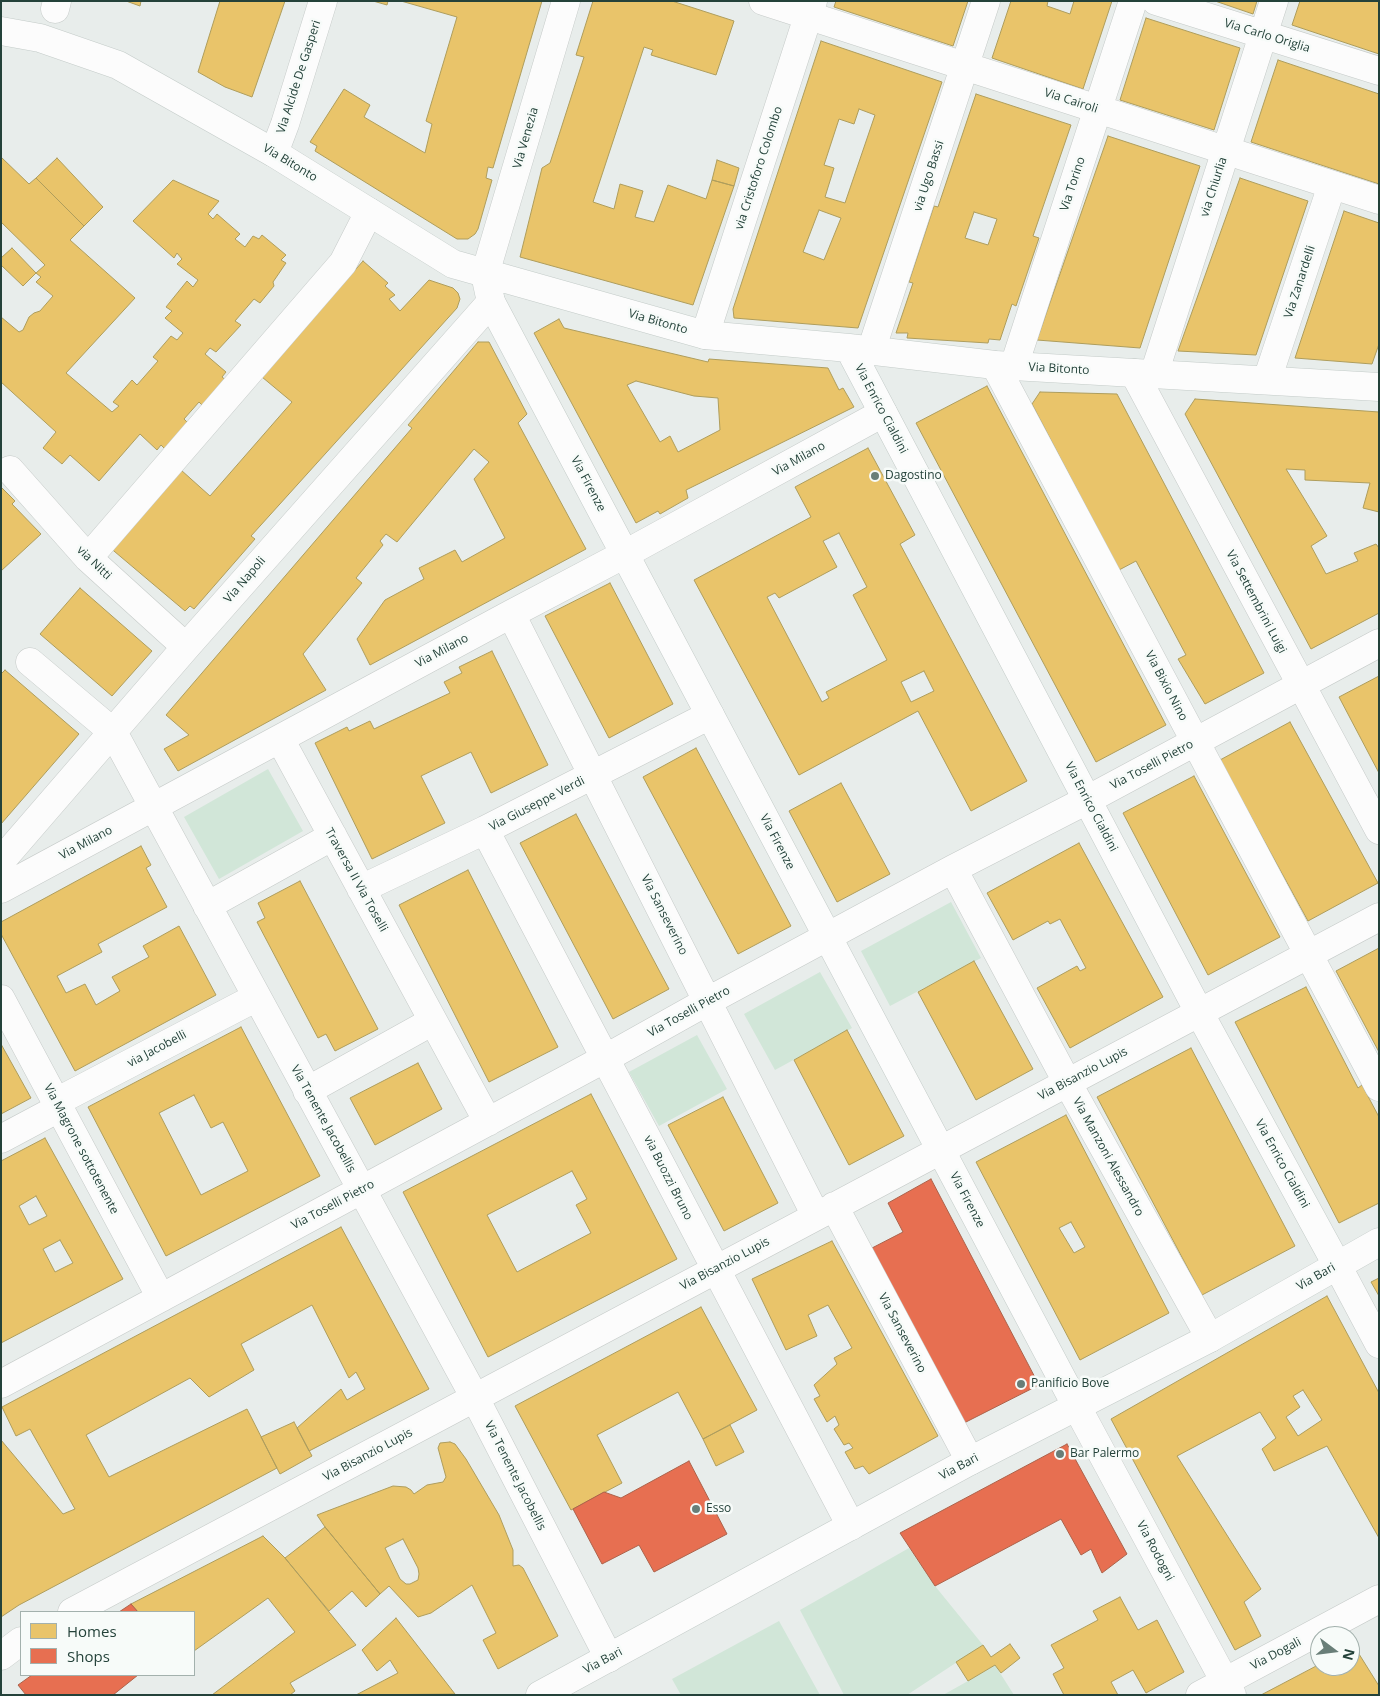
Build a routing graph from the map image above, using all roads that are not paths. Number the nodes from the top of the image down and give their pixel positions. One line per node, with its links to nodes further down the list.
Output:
1 (323, 1): 15 (street, Via Alcide De Gasperi)
2 (566, 1): 19 (street, Via Venezia)
3 (763, 1): 8 (street, Via Cairoli)
4 (986, 1): 11 (street, via Ugo Bassi)
5 (1133, 1): 13 (street, Via Torino)
6 (1156, 1): 10 (street, Via Carlo Origlia)
7 (1274, 1): 10 (street, via Chiurlia)
8 (811, 8): 11 (street, Via Cairoli); 21 (street, via Cristoforo Colombo)
9 (1, 31): 15 (street, Via Bitonto)
10 (1263, 34): 12 (street, Via Carlo Origlia); 14 (street, via Chiurlia)
11 (964, 66): 13 (street, Via Cairoli); 22 (street, via Ugo Bassi)
12 (1379, 71)
13 (1098, 109): 14 (street, Via Cairoli); 23 (street, Via Torino)
14 (1226, 151): 16 (street, Via Cairoli); 24 (street, via Chiurlia)
15 (274, 153): 18 (street, Via Bitonto)
16 (1332, 185): 17 (street, Via Cairoli); 25 (street, Via Zanardelli)
17 (1379, 200)
18 (369, 212): 19 (street, Via Bitonto); 30 (street)
19 (485, 274): 20 (street, Via Firenze); 21 (street, Via Bitonto)
20 (491, 302): 29 (street, Via Firenze); 33 (street, Via Napoli)
21 (704, 335): 22 (street, Via Bitonto)
22 (860, 349): 23 (street, Via Bitonto); 27 (street, Via Enrico Cialdini)
23 (1004, 366): 24 (street, Via Bitonto); 39 (street, Via Bixio Nino)
24 (1144, 373): 25 (street, Via Bitonto); 35 (street, Via Settembrini Luigi)
25 (1267, 380): 26 (street, Via Bitonto)
26 (1379, 387)
27 (883, 413): 29 (street, Via Milano); 41 (street, Via Enrico Cialdini)
28 (10, 470): 30 (street, via Nitti)
29 (625, 554): 31 (street, Via Milano); 36 (street, Via Firenze)
30 (88, 558): 33 (street, via Nitti)
31 (512, 614): 38 (street, Via Milano); 40 (street, Via Sanseverino)
32 (1379, 643): 35 (street, Via Toselli Pietro)
33 (186, 647): 37 (street, Via Napoli)
34 (30, 662): 37 (street, Via Tenente Jacobellis)
35 (1301, 685): 39 (street, Via Toselli Pietro); 44 (street, Via Settembrini Luigi)
36 (710, 715): 40 (street, Via Giuseppe Verdi); 52 (street, Via Firenze)
37 (113, 732): 42 (street, Via Tenente Jacobellis); 46 (street, Via Napoli)
38 (280, 738): 42 (street, Via Milano); 45 (street, Traversa II Via Toselli)
39 (1195, 742): 41 (street, Via Toselli Pietro); 53 (street, Via Bixio Nino)
40 (594, 776): 43 (street, Via Giuseppe Verdi); 56 (street, Via Sanseverino)
41 (1087, 800): 47 (street, Via Toselli Pietro); 57 (street, Via Enrico Cialdini)
42 (153, 806): 49 (street, Via Milano); 50 (street, Via Tenente Jacobellis)
43 (485, 830): 48 (street, Via Giuseppe Verdi); 59 (street, via Buozzi Bruno)
44 (1379, 830)
45 (333, 836): 48 (street, Traversa II Via Toselli); 50 (street)
46 (1, 861)
47 (953, 869): 52 (street, Via Toselli Pietro); 60 (street, Via Manzoni Alessandro)
48 (361, 888): 58 (street, Traversa II Via Toselli)
49 (1, 889)
50 (207, 906): 54 (street, Via Tenente Jacobellis)
51 (1379, 917): 53 (street, Via Bisanzio Lupis)
52 (828, 937): 56 (street, Via Toselli Pietro); 66 (street, Via Firenze)
53 (1308, 956): 57 (street, Via Bisanzio Lupis); 61 (street, Via Bixio Nino)
54 (257, 997): 62 (street, Via Tenente Jacobellis); 63 (street, via Jacobelli)
55 (1, 999): 63 (street, Via Magrone sottotenente)
56 (708, 1001): 59 (street, Via Toselli Pietro); 68 (street, Via Sanseverino)
57 (1199, 1012): 60 (street, Via Bisanzio Lupis); 70 (street, Via Enrico Cialdini)
58 (433, 1021): 62 (street); 64 (street, Traversa II Via Toselli)
59 (606, 1058): 64 (street, Via Toselli Pietro); 71 (street, via Buozzi Bruno)
60 (1067, 1082): 66 (street, Via Bisanzio Lupis); 73 (street, Via Manzoni Alessandro)
61 (1379, 1087)
62 (308, 1091): 67 (street, Via Tenente Jacobellis)
63 (58, 1105): 65 (street, via Jacobelli); 72 (street, Via Magrone sottotenente)
64 (488, 1122): 67 (street, Via Toselli Pietro)
65 (1, 1140)
66 (940, 1150): 68 (street, Via Bisanzio Lupis); 77 (street, Via Firenze)
67 (362, 1190): 72 (street, Via Toselli Pietro); 76 (street, Via Tenente Jacobellis)
68 (825, 1211): 71 (street, Via Bisanzio Lupis); 78 (street, Via Sanseverino)
69 (1379, 1242): 70 (street, Via Bari)
70 (1337, 1265): 73 (street, Via Bari); 74 (street, Via Enrico Cialdini)
71 (715, 1269): 76 (street, Via Bisanzio Lupis); 79 (street, via Buozzi Bruno)
72 (161, 1298): 75 (street, Via Toselli Pietro)
73 (1210, 1338): 77 (street, Via Bari)
74 (1379, 1344)
75 (1, 1384)
76 (475, 1398): 81 (street, Via Bisanzio Lupis); 84 (street, Via Tenente Jacobellis)
77 (1077, 1407): 78 (street, Via Bari); 85 (street, Via Rodogni)
78 (970, 1461): 79 (street, Via Bari)
79 (851, 1526): 84 (street, Via Bari)
80 (1379, 1599): 85 (street, Via Dogali)
81 (74, 1611)
82 (20, 1642): 83 (street)
83 (1, 1656)
84 (609, 1658): 86 (street, Via Bari)
85 (1229, 1688): 87 (street, Via Dogali)
86 (540, 1695)
87 (1200, 1695)

